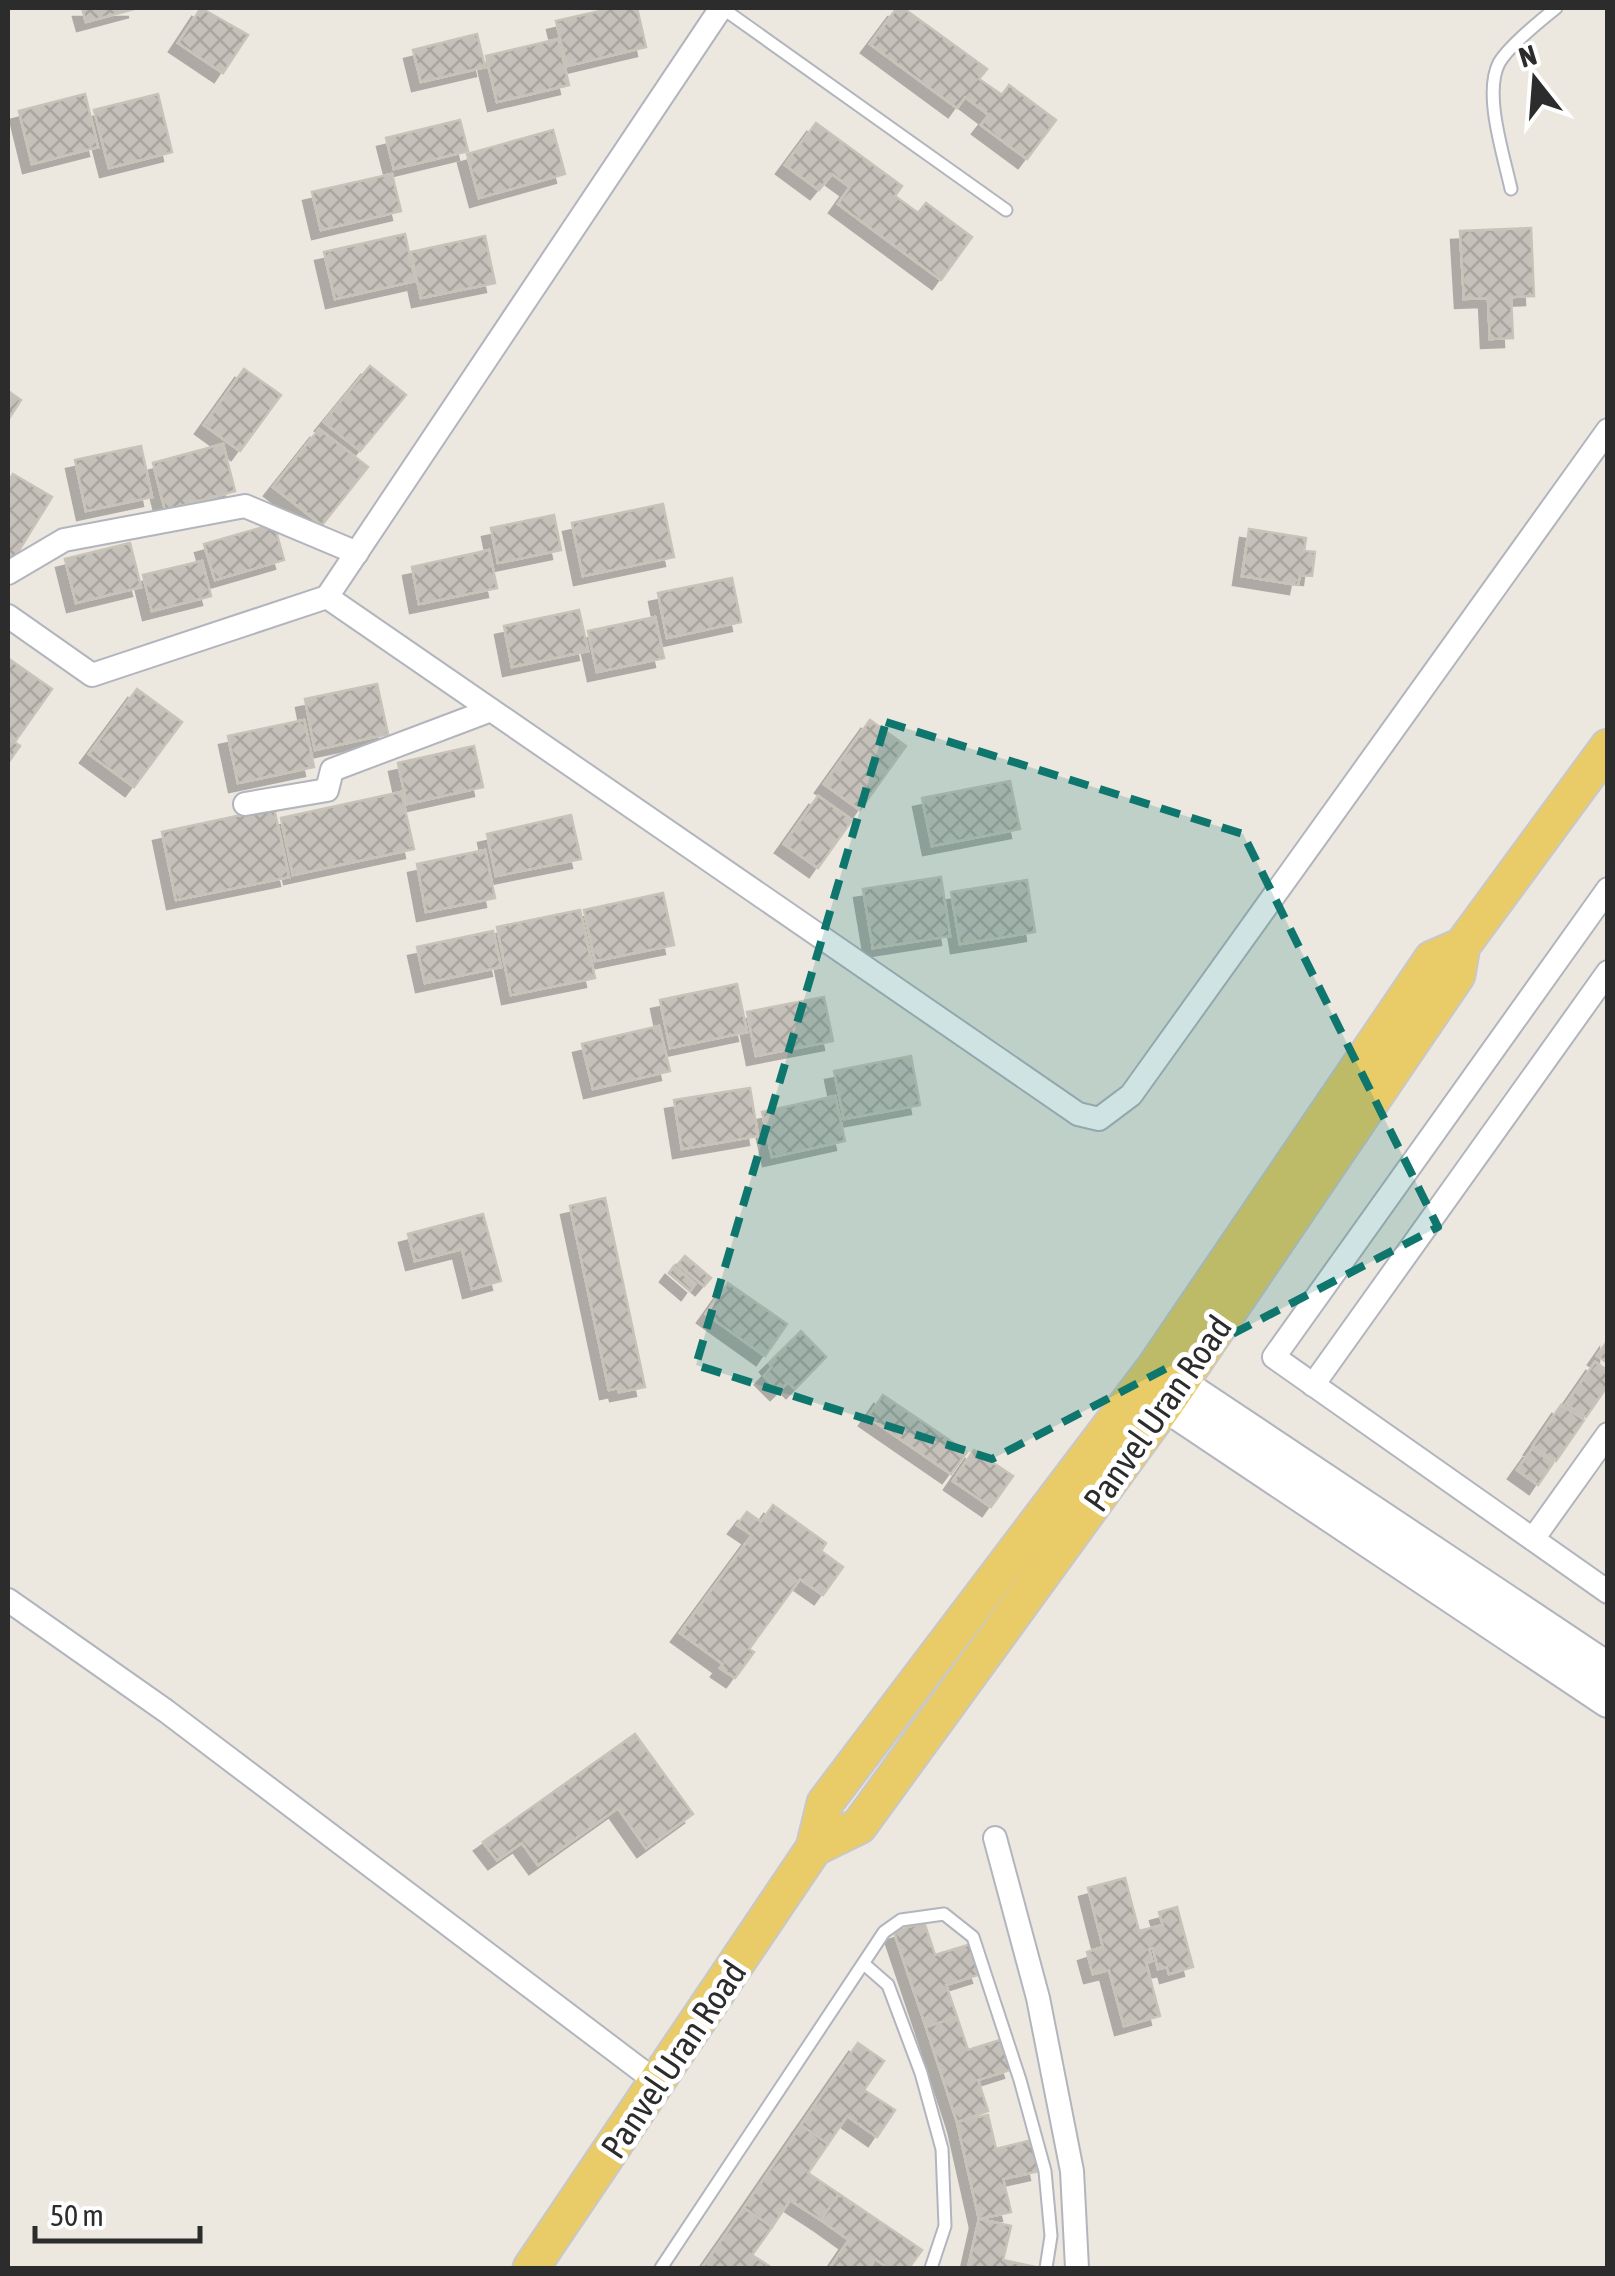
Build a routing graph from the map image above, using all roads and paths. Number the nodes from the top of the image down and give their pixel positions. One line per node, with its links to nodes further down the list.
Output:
1 (722, 8): 4 (lane); 6 (street)
2 (1556, 8): 3 (lane)
3 (1511, 189)
4 (1006, 210)
5 (1608, 430): 10 (street)
6 (357, 553): 7 (street); 8 (street)
7 (8, 574)
8 (327, 597): 9 (street); 10 (street)
9 (8, 616)
10 (490, 710): 12 (street)
11 (1608, 746): 16 (main road, Panvel Uran Road)
12 (244, 804)
13 (1608, 889): 15 (street)
14 (1608, 972): 15 (street)
15 (1313, 1385): 18 (street)
16 (1160, 1386): 21 (main road); 26 (main road, Panvel Uran Road)
17 (1608, 1434): 18 (street)
18 (1533, 1539): 19 (street)
19 (1608, 1592)
20 (8, 1600): 26 (street)
21 (1522, 1628): 22 (main road); 23 (main road)
22 (1608, 1669)
23 (1608, 1702)
24 (995, 1838): 31 (street)
25 (864, 1964): 28 (lane); 29 (lane); 30 (lane)
26 (658, 2083): 27 (main road, Panvel Uran Road)
27 (531, 2268)
28 (660, 2268)
29 (931, 2268)
30 (1046, 2268)
31 (1077, 2268)

